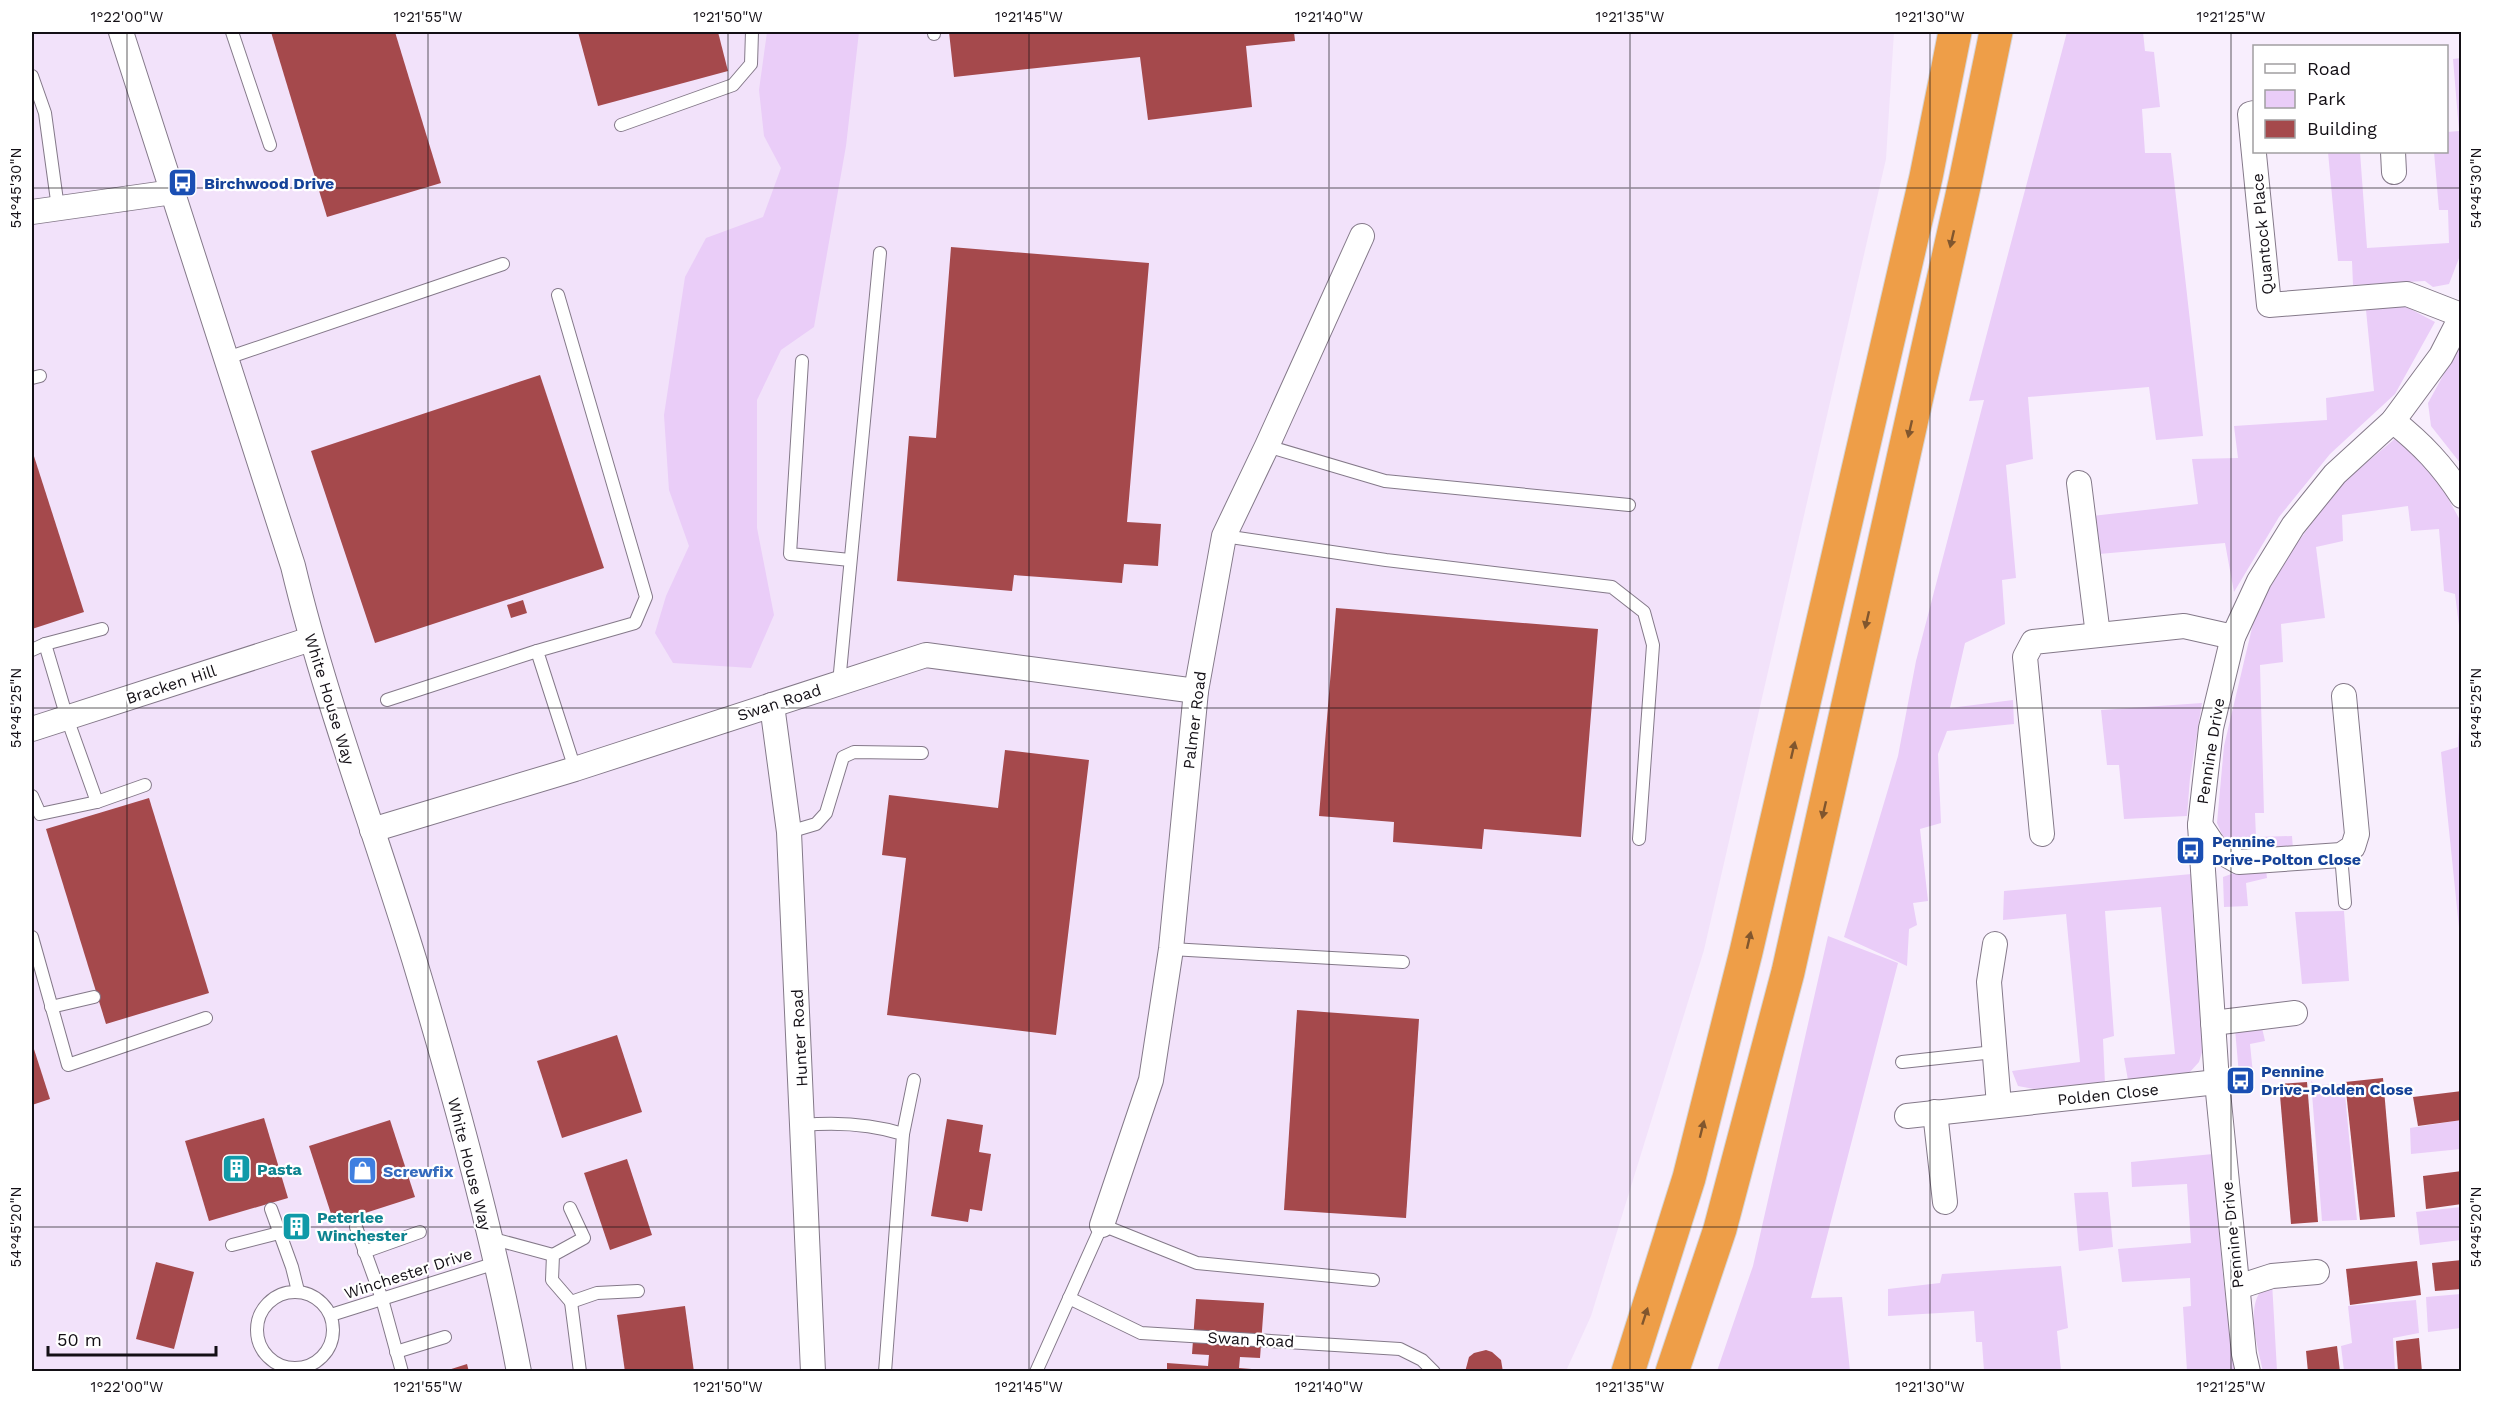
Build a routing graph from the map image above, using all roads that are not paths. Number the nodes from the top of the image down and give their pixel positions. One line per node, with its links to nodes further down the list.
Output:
1 (121, 32): 16 (street, White House Way)
2 (231, 32): 12 (lane)
3 (752, 32): 10 (lane)
4 (1939, 32): 14 (highway)
5 (1955, 32): 14 (highway)
6 (1996, 32): 15 (highway)
7 (2017, 32): 15 (highway)
8 (32, 76): 17 (lane)
9 (2253, 113): 11 (street, Quantock Place)
10 (621, 124)
11 (2253, 144)
12 (270, 145)
13 (2254, 153): 23 (street, Quantock Place)
14 (1926, 177): 109 (highway, one-way to 14)
15 (1965, 182): 110 (highway, one-way to 110)
16 (173, 192): 17 (street); 24 (street, White House Way)
17 (58, 208): 18 (street)
18 (32, 212)
19 (1362, 236): 27 (street, Palmer Road)
20 (880, 253): 32 (lane)
21 (503, 264): 24 (lane)
22 (558, 295): 39 (lane)
23 (2461, 315): 26 (street, Pennine Drive)
24 (227, 358): 36 (street, White House Way)
25 (802, 361): 32 (lane)
26 (2393, 421): 29 (street); 35 (street, Pennine Drive)
27 (1267, 446): 30 (lane); 31 (street, Palmer Road)
28 (2079, 483): 34 (street)
29 (2462, 496)
30 (1629, 505)
31 (1224, 536): 41 (street, Palmer Road); 56 (lane)
32 (850, 560): 40 (lane)
33 (102, 629): 37 (lane)
34 (2098, 635): 35 (street); 55 (street)
35 (2233, 637): 52 (street, Pennine Drive)
36 (311, 639): 45 (street, Bracken Hill); 53 (street, White House Way)
37 (45, 644): 38 (lane); 45 (lane)
38 (32, 650)
39 (537, 651): 43 (lane); 48 (lane)
40 (838, 683): 41 (street, Swan Road); 44 (street, Swan Road)
41 (1196, 691): 61 (street, Palmer Road)
42 (2344, 696): 57 (street)
43 (387, 700)
44 (772, 705): 48 (street, Swan Road); 54 (street, Hunter Road)
45 (67, 718): 46 (street, Bracken Hill); 51 (lane)
46 (32, 729)
47 (922, 753): 54 (lane)
48 (575, 769): 53 (street, Swan Road)
49 (145, 785): 51 (lane)
50 (32, 796): 51 (lane)
51 (97, 802)
52 (2200, 825): 57 (street); 67 (street, Pennine Drive)
53 (372, 830): 84 (street, White House Way)
54 (789, 832): 75 (street, Hunter Road)
55 (2042, 834)
56 (1639, 840)
57 (2341, 855): 58 (lane)
58 (2345, 903)
59 (32, 937): 64 (lane)
60 (1995, 944): 68 (street)
61 (1171, 949): 62 (lane); 80 (street, Palmer Road)
62 (1404, 962)
63 (94, 997): 64 (lane)
64 (51, 1008): 66 (lane)
65 (2295, 1013): 67 (street)
66 (206, 1018)
67 (2213, 1023): 71 (street, Pennine Drive)
68 (1994, 1052): 69 (lane); 72 (street)
69 (1902, 1062)
70 (914, 1080): 76 (lane)
71 (2217, 1082): 72 (street, Polden Close); 91 (street, Pennine Drive)
72 (1999, 1105): 73 (street, Polden Close)
73 (1935, 1112): 74 (street, Polden Close); 77 (street)
74 (1907, 1116)
75 (803, 1125): 76 (lane); 105 (street, Hunter Road)
76 (903, 1134): 106 (lane)
77 (1945, 1202)
78 (570, 1208): 87 (lane)
79 (271, 1209): 83 (lane)
80 (1102, 1225): 90 (lane); 94 (lane)
81 (356, 1227): 86 (lane)
82 (420, 1232): 86 (lane)
83 (279, 1233): 85 (lane); 93 (lane)
84 (489, 1238): 87 (lane); 88 (street, White House Way)
85 (232, 1245)
86 (364, 1252): 95 (lane)
87 (552, 1255): 96 (lane)
88 (496, 1263): 95 (lane, Winchester Drive); 103 (street, White House Way)
89 (2317, 1272): 91 (street)
90 (1372, 1280)
91 (2238, 1287): 111 (street, Pennine Drive)
92 (638, 1291): 96 (lane)
93 (298, 1292): 97 (lane, Winchester Drive); 101 (lane, Winchester Drive)
94 (1069, 1298): 107 (lane); 108 (lane, Swan Road)
95 (382, 1299): 97 (lane, Winchester Drive); 99 (lane)
96 (571, 1302): 104 (lane)
97 (331, 1315): 100 (lane, Winchester Drive)
98 (445, 1337): 99 (lane)
99 (396, 1352): 102 (lane)
100 (321, 1365): 101 (lane, Winchester Drive)
101 (277, 1368)
102 (402, 1371)
103 (519, 1371)
104 (580, 1371)
105 (813, 1371)
106 (885, 1371)
107 (1036, 1371)
108 (1434, 1371)
109 (1628, 1371)
110 (1672, 1371)
111 (2248, 1371)

